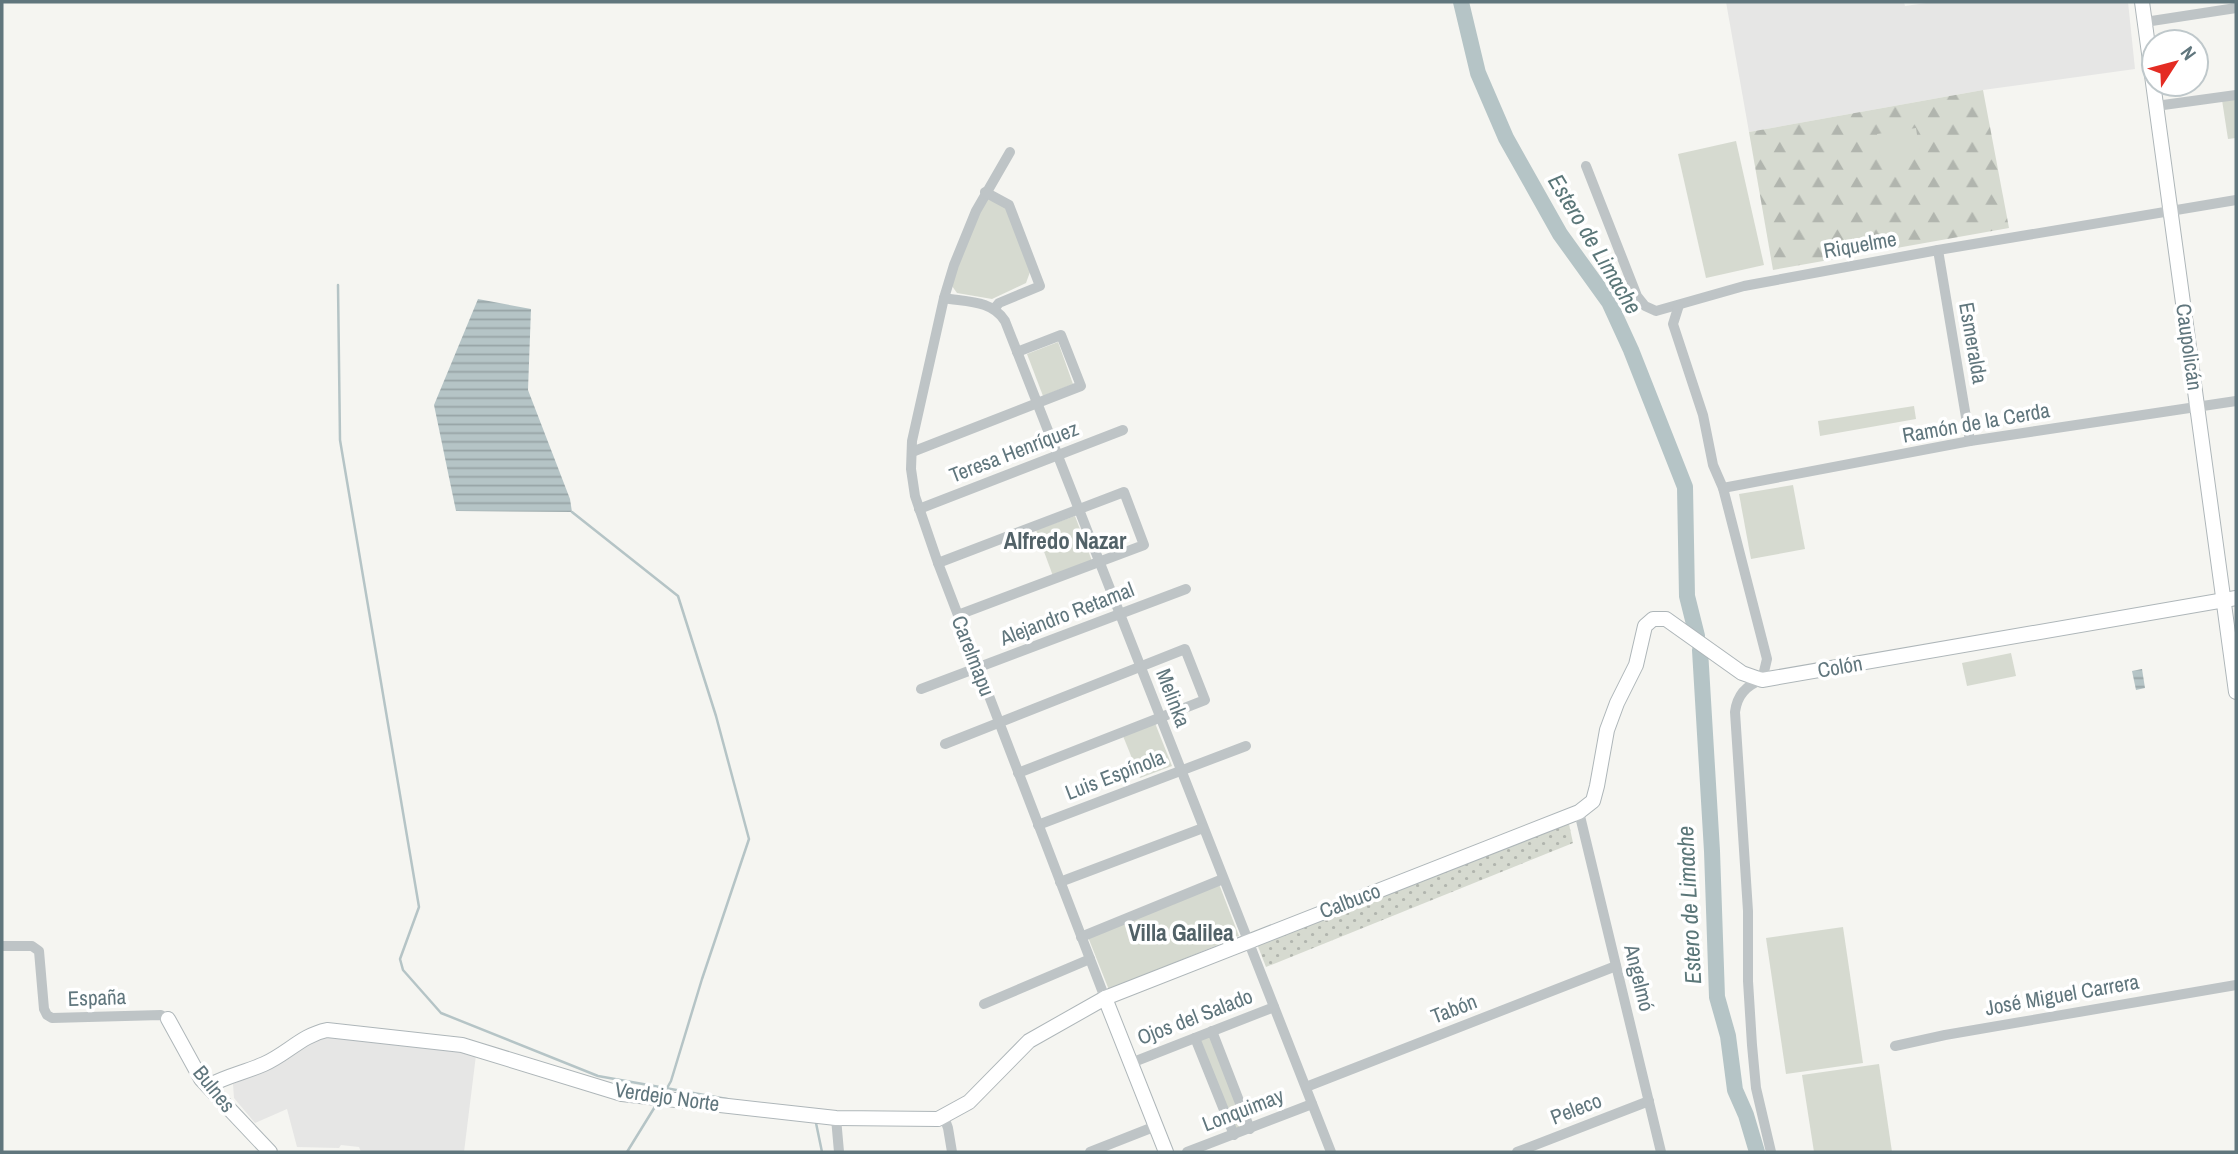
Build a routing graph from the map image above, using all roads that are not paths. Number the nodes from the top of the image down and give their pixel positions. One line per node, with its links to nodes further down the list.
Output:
1 (2142, 2): 3 (street, Caupolicán)
2 (2236, 8): 3 (street)
3 (2145, 22): 5 (street, Caupolicán)
4 (2236, 94): 5 (street)
5 (2156, 106): 10 (street, Caupolicán)
6 (1010, 152): 8 (street, Carelmapu)
7 (1586, 166): 13 (street, Riquelme)
8 (985, 192): 12 (street, Carelmapu); 14 (street)
9 (2236, 200): 10 (street, Riquelme)
10 (2170, 210): 11 (street, Riquelme); 18 (street, Caupolicán)
11 (1938, 250): 13 (street, Riquelme); 20 (street, Esmeralda)
12 (944, 298): 14 (street); 21 (street, Carelmapu)
13 (1679, 305): 23 (street)
14 (995, 309): 15 (street, Melinka)
15 (1017, 352): 17 (street, Melinka); 17 (street)
16 (2236, 401): 18 (street, Ramón de la Cerda)
17 (1037, 403): 21 (street); 22 (street, Melinka)
18 (2197, 408): 20 (street, Ramón de la Cerda); 29 (street, Caupolicán)
19 (1123, 430): 22 (street, Teresa Henríquez)
20 (1970, 442): 23 (street, Ramón de la Cerda)
21 (912, 452): 24 (street, Carelmapu)
22 (1058, 456): 24 (street, Teresa Henríquez); 25 (street, Melinka)
23 (1723, 488): 34 (street)
24 (919, 509): 27 (street, Carelmapu)
25 (1079, 509): 26 (street, Melinka); 26 (street); 27 (street)
26 (1099, 562): 30 (street); 31 (street, Melinka)
27 (938, 563): 30 (street, Carelmapu)
28 (1186, 589): 31 (street, Alejandro Retamal)
29 (2230, 600): 34 (street, Colón); 36 (street, Caupolicán)
30 (958, 615): 33 (street, Carelmapu)
31 (1120, 615): 32 (street, Melinka); 33 (street, Alejandro Retamal)
32 (1140, 666): 37 (street, Melinka); 37 (street); 38 (street)
33 (978, 668): 35 (street, Alejandro Retamal); 38 (street, Carelmapu)
34 (1762, 680): 43 (street, Calbuco); 80 (street)
35 (921, 689)
36 (2236, 692)
37 (1160, 717): 41 (street, Melinka); 42 (street)
38 (999, 722): 39 (street); 42 (street, Carelmapu)
39 (946, 744)
40 (1245, 746): 41 (street, Luis Espínola)
41 (1181, 771): 44 (street, Luis Espínola); 45 (street, Melinka)
42 (1018, 773): 44 (street, Carelmapu)
43 (1579, 812): 49 (street, Calbuco); 52 (street, Angelmó)
44 (1038, 825): 47 (street, Carelmapu)
45 (1203, 828): 46 (street, Melinka); 47 (street)
46 (1223, 880): 48 (street); 49 (street, Melinka)
47 (1060, 883): 48 (street, Carelmapu)
48 (1081, 937): 51 (street, Carelmapu)
49 (1247, 941): 54 (street, Calbuco); 56 (street, Melinka)
50 (2, 946): 57 (street, España)
51 (1090, 959): 54 (street, Carelmapu); 55 (street)
52 (1616, 966): 63 (street, Tabón); 64 (street, Angelmó)
53 (2236, 985): 60 (street, José Miguel Carrera)
54 (1105, 998): 61 (street, Carelmapu); 66 (street, Verdejo Norte)
55 (984, 1004)
56 (1274, 1007): 58 (street, Ojos del Salado); 63 (street, Melinka)
57 (168, 1019): 62 (street, Bulnes)
58 (1212, 1031): 59 (street, Ojos del Salado); 69 (street)
59 (1195, 1038): 61 (street, Ojos del Salado); 70 (street)
60 (1895, 1046)
61 (1131, 1063): 68 (street, Carelmapu)
62 (208, 1086): 67 (street, Verdejo Norte); 71 (street, Bulnes)
63 (1306, 1087): 65 (street, Melinka)
64 (1649, 1101): 78 (street, Peleco); 79 (street, Angelmó)
65 (1312, 1104): 69 (street, Lonquimay); 77 (street, Melinka)
66 (944, 1117): 67 (street, Verdejo Norte); 73 (street)
67 (836, 1118): 72 (street)
68 (1156, 1126): 74 (street); 75 (street, Carelmapu)
69 (1250, 1129): 70 (street, Lonquimay)
70 (1234, 1135): 76 (street, Lonquimay)
71 (270, 1152)
72 (839, 1152)
73 (952, 1152)
74 (1090, 1152)
75 (1166, 1152)
76 (1187, 1152)
77 (1331, 1152)
78 (1517, 1152)
79 (1661, 1152)
80 (1771, 1152)

